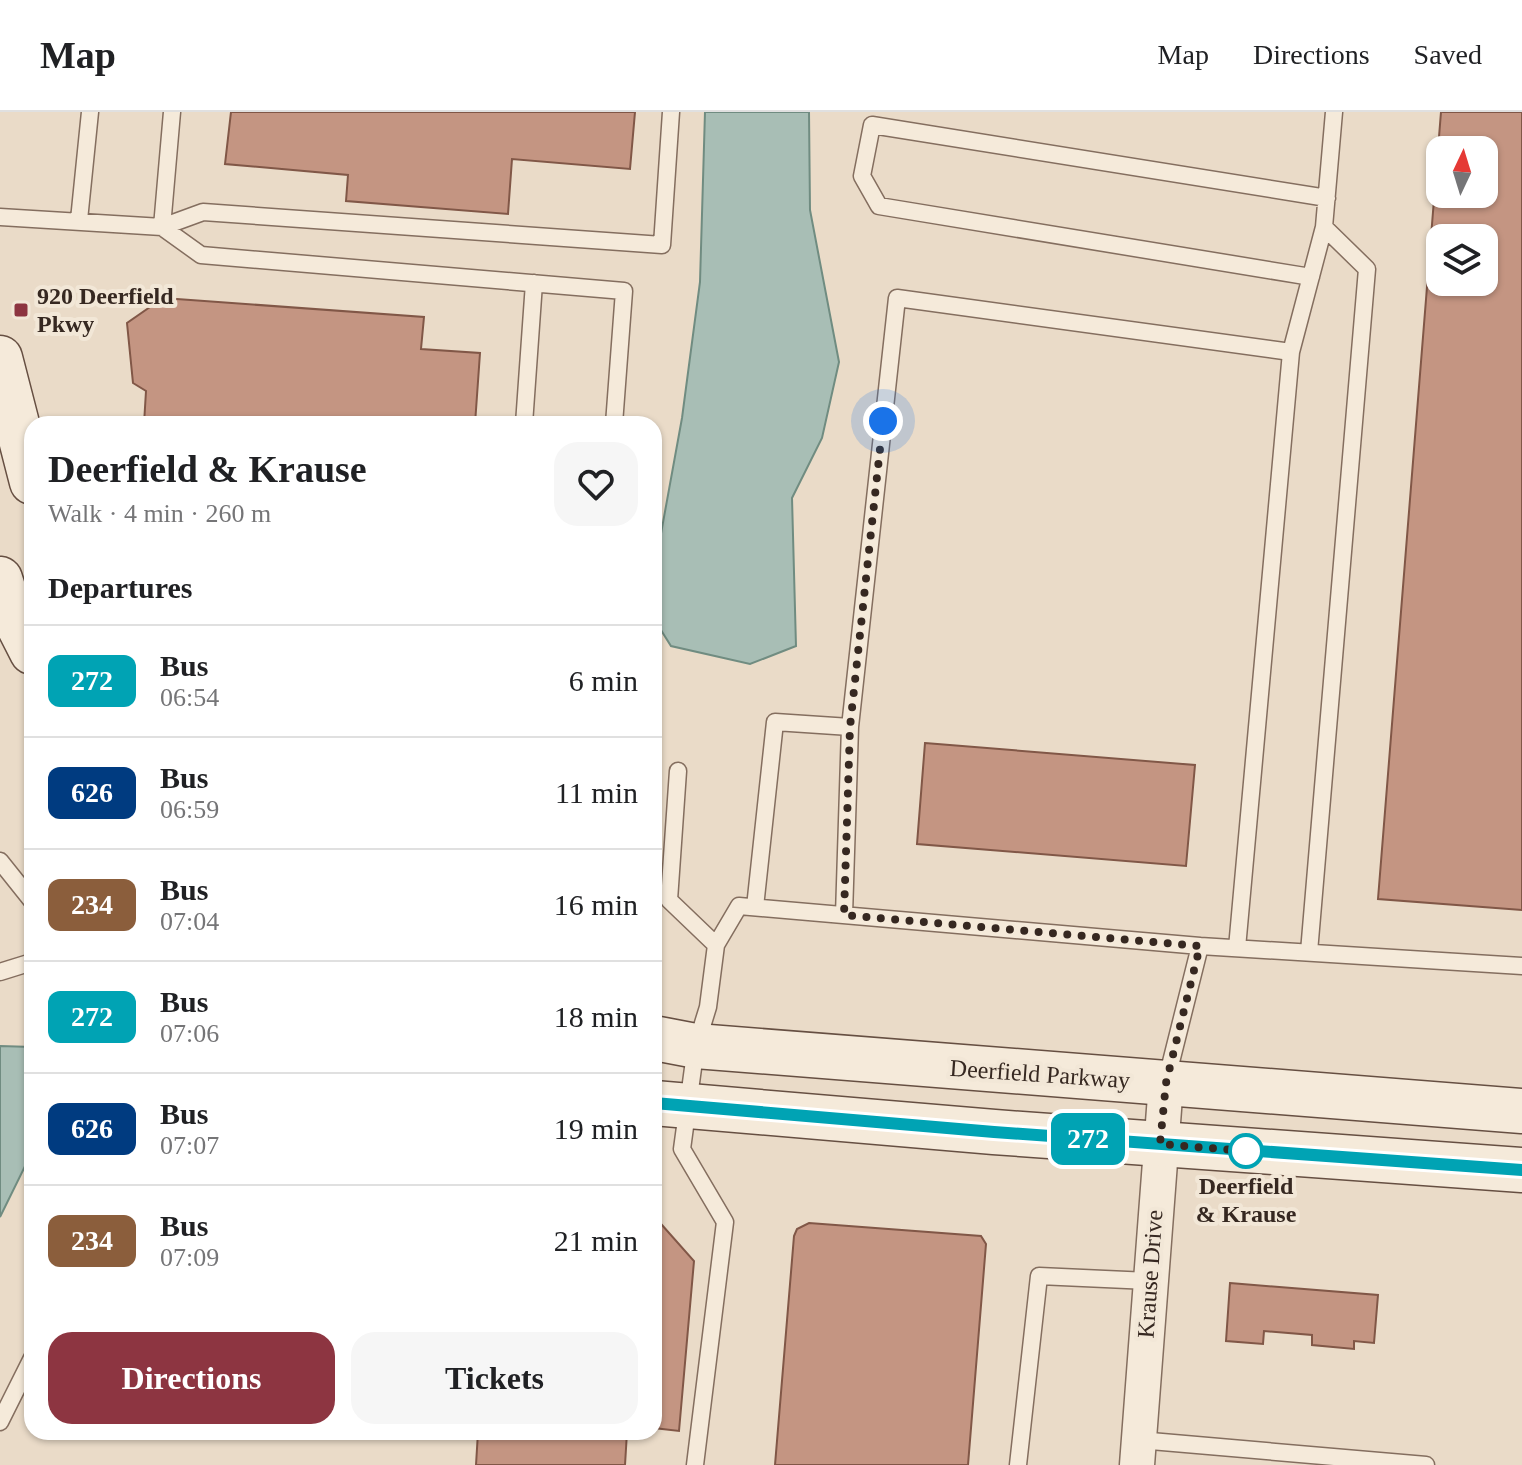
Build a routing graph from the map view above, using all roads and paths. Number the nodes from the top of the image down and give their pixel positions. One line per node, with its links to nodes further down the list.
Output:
1 (90, 112): 7 (lane)
2 (172, 112): 8 (lane)
3 (671, 112): 8 (lane)
4 (1334, 112): 5 (lane)
5 (1327, 198): 9 (lane); 10 (lane)
6 (0, 217): 7 (lane)
7 (79, 220): 8 (lane)
8 (162, 227): 11 (lane)
9 (1324, 227): 10 (lane); 28 (lane)
10 (1311, 277): 12 (lane)
11 (534, 283): 14 (lane); 15 (lane)
12 (1291, 352): 19 (lane); 27 (lane)
13 (0, 358): 16 (main road)
14 (525, 416)
15 (615, 416)
16 (24, 451)
17 (0, 579): 18 (main road)
18 (24, 636)
19 (850, 727): 23 (lane); 24 (lane)
20 (678, 771): 25 (lane)
21 (0, 861): 22 (lane)
22 (24, 891)
23 (755, 907): 24 (lane); 25 (lane)
24 (844, 915): 26 (lane)
25 (716, 945): 32 (lane)
26 (1200, 946): 27 (lane); 33 (lane)
27 (1237, 948): 28 (lane)
28 (1309, 952): 30 (lane)
29 (24, 964): 31 (lane)
30 (1522, 966)
31 (0, 972)
32 (675, 1042): 33 (main road, Deerfield Parkway); 34 (lane)
33 (1166, 1083): 35 (main road, Deerfield Parkway); 36 (street, Krause Drive)
34 (671, 1106): 36 (main road); 42 (lane)
35 (1522, 1111)
36 (1160, 1144): 37 (main road); 38 (street, Krause Drive)
37 (1522, 1170)
38 (1149, 1281): 41 (street, Krause Drive); 43 (lane)
39 (24, 1374): 40 (lane)
40 (0, 1422)
41 (1138, 1453): 44 (lane)
42 (695, 1465)
43 (1018, 1465)
44 (1426, 1465)

